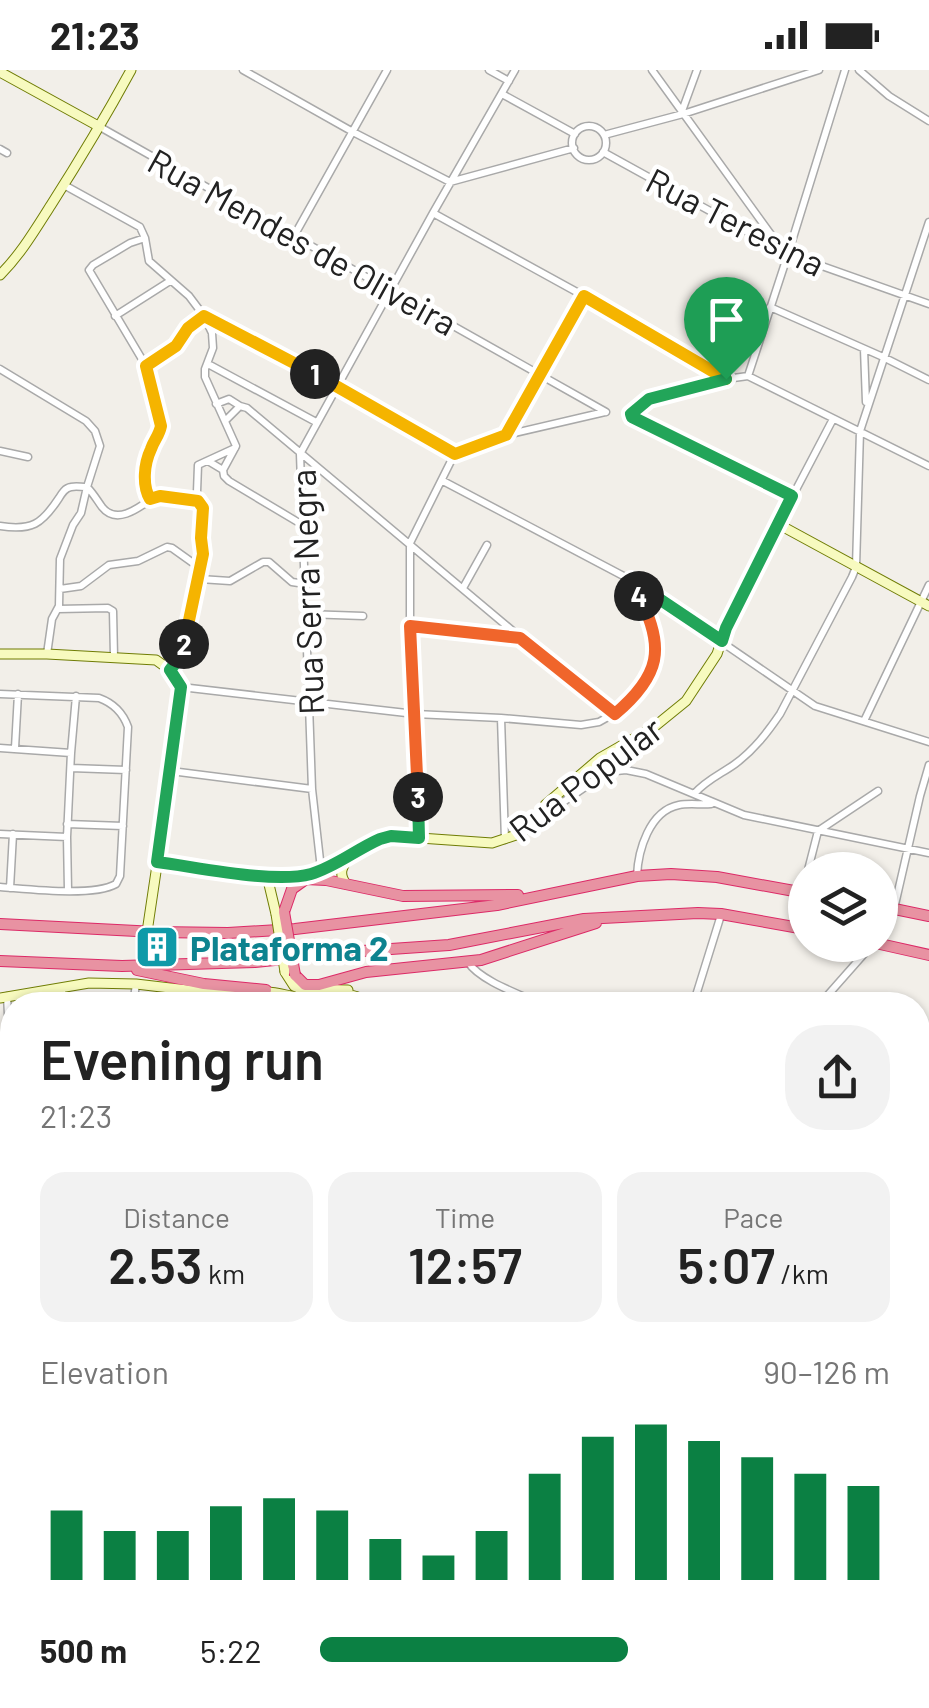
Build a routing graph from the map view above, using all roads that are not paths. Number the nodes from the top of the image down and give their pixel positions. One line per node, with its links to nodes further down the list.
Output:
1 (131, 70): 16 (street)
2 (243, 70): 17 (street)
3 (387, 70): 17 (street)
4 (489, 70): 12 (street)
5 (515, 70): 12 (street, Rua Serra Negra)
6 (652, 70): 14 (street)
7 (697, 70): 14 (street)
8 (819, 70): 14 (street)
9 (846, 70): 28 (street)
10 (859, 70): 15 (street)
11 (0, 72): 16 (street, Rua Mendes de Oliveira)
12 (510, 81): 13 (street, Rua Serra Negra)
13 (502, 94): 18 (street); 22 (street, Rua Serra Negra)
14 (682, 113): 19 (street); 28 (street)
15 (929, 120)
16 (100, 127): 23 (street); 26 (street, Rua Mendes de Oliveira)
17 (353, 132): 22 (street); 26 (street)
18 (575, 134): 19 (street); 20 (street)
19 (604, 136): 21 (street)
20 (574, 148): 21 (street); 22 (street)
21 (603, 152): 28 (street, Rua Teresina)
22 (450, 182): 24 (street, Rua Serra Negra)
23 (64, 185): 27 (street); 29 (street)
24 (432, 212): 31 (street, Rua Serra Negra); 32 (street)
25 (929, 222): 33 (street)
26 (294, 236): 31 (street, Rua Mendes de Oliveira)
27 (145, 238): 30 (street); 36 (street)
28 (786, 253): 33 (street, Rua Teresina); 35 (street)
29 (0, 275)
30 (170, 281): 36 (street); 37 (street)
31 (390, 291): 43 (street, Rua Mendes de Oliveira); 47 (street, Rua Serra Negra)
32 (584, 296): 43 (street); 45 (street)
33 (905, 297): 34 (street, Rua Teresina); 39 (street)
34 (929, 304)
35 (770, 308): 38 (street); 44 (street)
36 (115, 316): 41 (street)
37 (204, 316): 40 (street); 41 (street); 47 (street)
38 (864, 349): 39 (street); 50 (street)
39 (884, 357): 46 (street); 50 (street)
40 (208, 364): 48 (street); 53 (street)
41 (146, 366): 67 (street)
42 (0, 369): 65 (street)
43 (540, 373): 55 (street); 55 (street, Rua Mendes de Oliveira)
44 (748, 376): 45 (street); 51 (street)
45 (726, 379): 66 (street)
46 (929, 380)
47 (336, 385): 53 (street, Rua Serra Negra); 59 (street)
48 (216, 404): 49 (street); 52 (street)
49 (240, 406): 52 (street); 58 (street)
50 (867, 411): 54 (street)
51 (833, 419): 54 (street); 66 (street)
52 (225, 421): 56 (street)
53 (316, 422): 58 (street, Rua Serra Negra)
54 (860, 431): 62 (street); 76 (street)
55 (506, 435): 59 (street)
56 (236, 448): 61 (street); 63 (street)
57 (0, 452): 60 (street)
58 (300, 454): 71 (street, Rua Serra Negra); 74 (street)
59 (455, 454): 64 (street)
60 (28, 456)
61 (207, 460): 63 (street); 68 (street)
62 (929, 466)
63 (224, 470): 71 (street)
64 (442, 481): 74 (street); 79 (street)
65 (86, 487): 69 (street); 70 (street); 73 (street)
66 (792, 496): 72 (street)
67 (150, 499): 68 (street); 69 (street)
68 (198, 501): 77 (street)
69 (100, 504): 70 (street)
70 (81, 513): 82 (street)
71 (301, 524): 80 (street, Rua Serra Negra)
72 (778, 524): 76 (street); 90 (street, Rua Popular)
73 (0, 526)
74 (410, 543): 83 (street); 88 (street)
75 (486, 545): 83 (street)
76 (856, 567): 84 (street); 96 (street)
77 (200, 568): 78 (street); 82 (street)
78 (199, 579): 80 (street); 94 (street)
79 (631, 580): 90 (street); 102 (street)
80 (305, 584): 86 (street, Rua Serra Negra)
81 (929, 586): 84 (street)
82 (60, 588): 85 (street)
83 (462, 588): 89 (street)
84 (925, 604): 104 (street)
85 (58, 609): 92 (street); 93 (street)
86 (306, 614): 87 (street); 100 (street, Rua Serra Negra)
87 (363, 616)
88 (410, 626): 89 (street); 101 (street)
89 (520, 638): 102 (street)
90 (722, 641): 96 (street); 117 (street, Rua Popular)
91 (0, 654): 92 (street)
92 (47, 654): 93 (street)
93 (114, 657): 94 (street)
94 (170, 670): 95 (street)
95 (181, 687): 100 (street); 112 (street)
96 (793, 690): 104 (street); 115 (street)
97 (0, 694): 98 (street)
98 (18, 694): 99 (street); 107 (street)
99 (76, 696): 108 (street); 111 (street)
100 (309, 702): 101 (street); 113 (street, Rua Serra Negra)
101 (414, 714): 103 (street); 124 (street)
102 (615, 714): 103 (street)
103 (501, 718): 125 (street)
104 (864, 720): 105 (street)
105 (929, 742)
106 (0, 748): 107 (street)
107 (15, 748): 108 (street)
108 (72, 753): 110 (street)
109 (929, 766): 126 (street)
110 (70, 768): 111 (street); 118 (street)
111 (126, 770): 119 (street)
112 (171, 771): 113 (street); 130 (street)
113 (312, 789): 131 (street, Rua Serra Negra)
114 (878, 792): 120 (street)
115 (694, 794): 116 (street); 117 (street)
116 (717, 804): 120 (street); 133 (street)
117 (539, 819): 125 (street, Rua Popular)
118 (67, 824): 119 (street); 123 (street)
119 (123, 826): 138 (street)
120 (818, 831): 126 (street); 128 (street)
121 (0, 834): 122 (street)
122 (13, 834): 123 (street); 136 (street)
123 (66, 837): 138 (street)
124 (419, 838): 125 (street, Rua Popular); 127 (street, Rua Popular)
125 (505, 840)
126 (908, 848): 129 (street); 139 (street)
127 (353, 852): 131 (street, Rua Popular); 134 (street)
128 (813, 852)
129 (929, 854)
130 (157, 862): 132 (street, Rua Popular); 148 (street)
131 (309, 874): 132 (street, Rua Popular); 134 (highway); 142 (highway)
132 (267, 876): 142 (street)
133 (638, 876): 137 (highway); 140 (highway)
134 (346, 884): 140 (highway)
135 (0, 887): 136 (street)
136 (10, 888): 138 (street)
137 (788, 890)
138 (68, 891)
139 (898, 892)
140 (544, 895): 148 (highway)
141 (898, 910): 144 (highway)
142 (280, 913): 155 (highway, bridge)
143 (722, 914): 145 (highway); 147 (highway); 167 (street)
144 (929, 916)
145 (616, 918): 151 (highway); 154 (highway)
146 (0, 924): 148 (highway)
147 (788, 927)
148 (147, 932)
149 (898, 948): 150 (highway)
150 (929, 955)
151 (468, 962): 155 (highway); 166 (street)
152 (857, 962): 168 (street)
153 (0, 964): 154 (highway)
154 (122, 966): 158 (highway)
155 (288, 974): 158 (street); 165 (street)
156 (136, 984): 157 (street); 161 (street); 162 (street)
157 (62, 986): 159 (street); 160 (street)
158 (268, 991): 163 (street); 164 (street)
159 (30, 992)
160 (62, 992)
161 (135, 992)
162 (188, 992)
163 (262, 992)
164 (272, 992)
165 (352, 992)
166 (510, 992)
167 (697, 992)
168 (830, 992)

